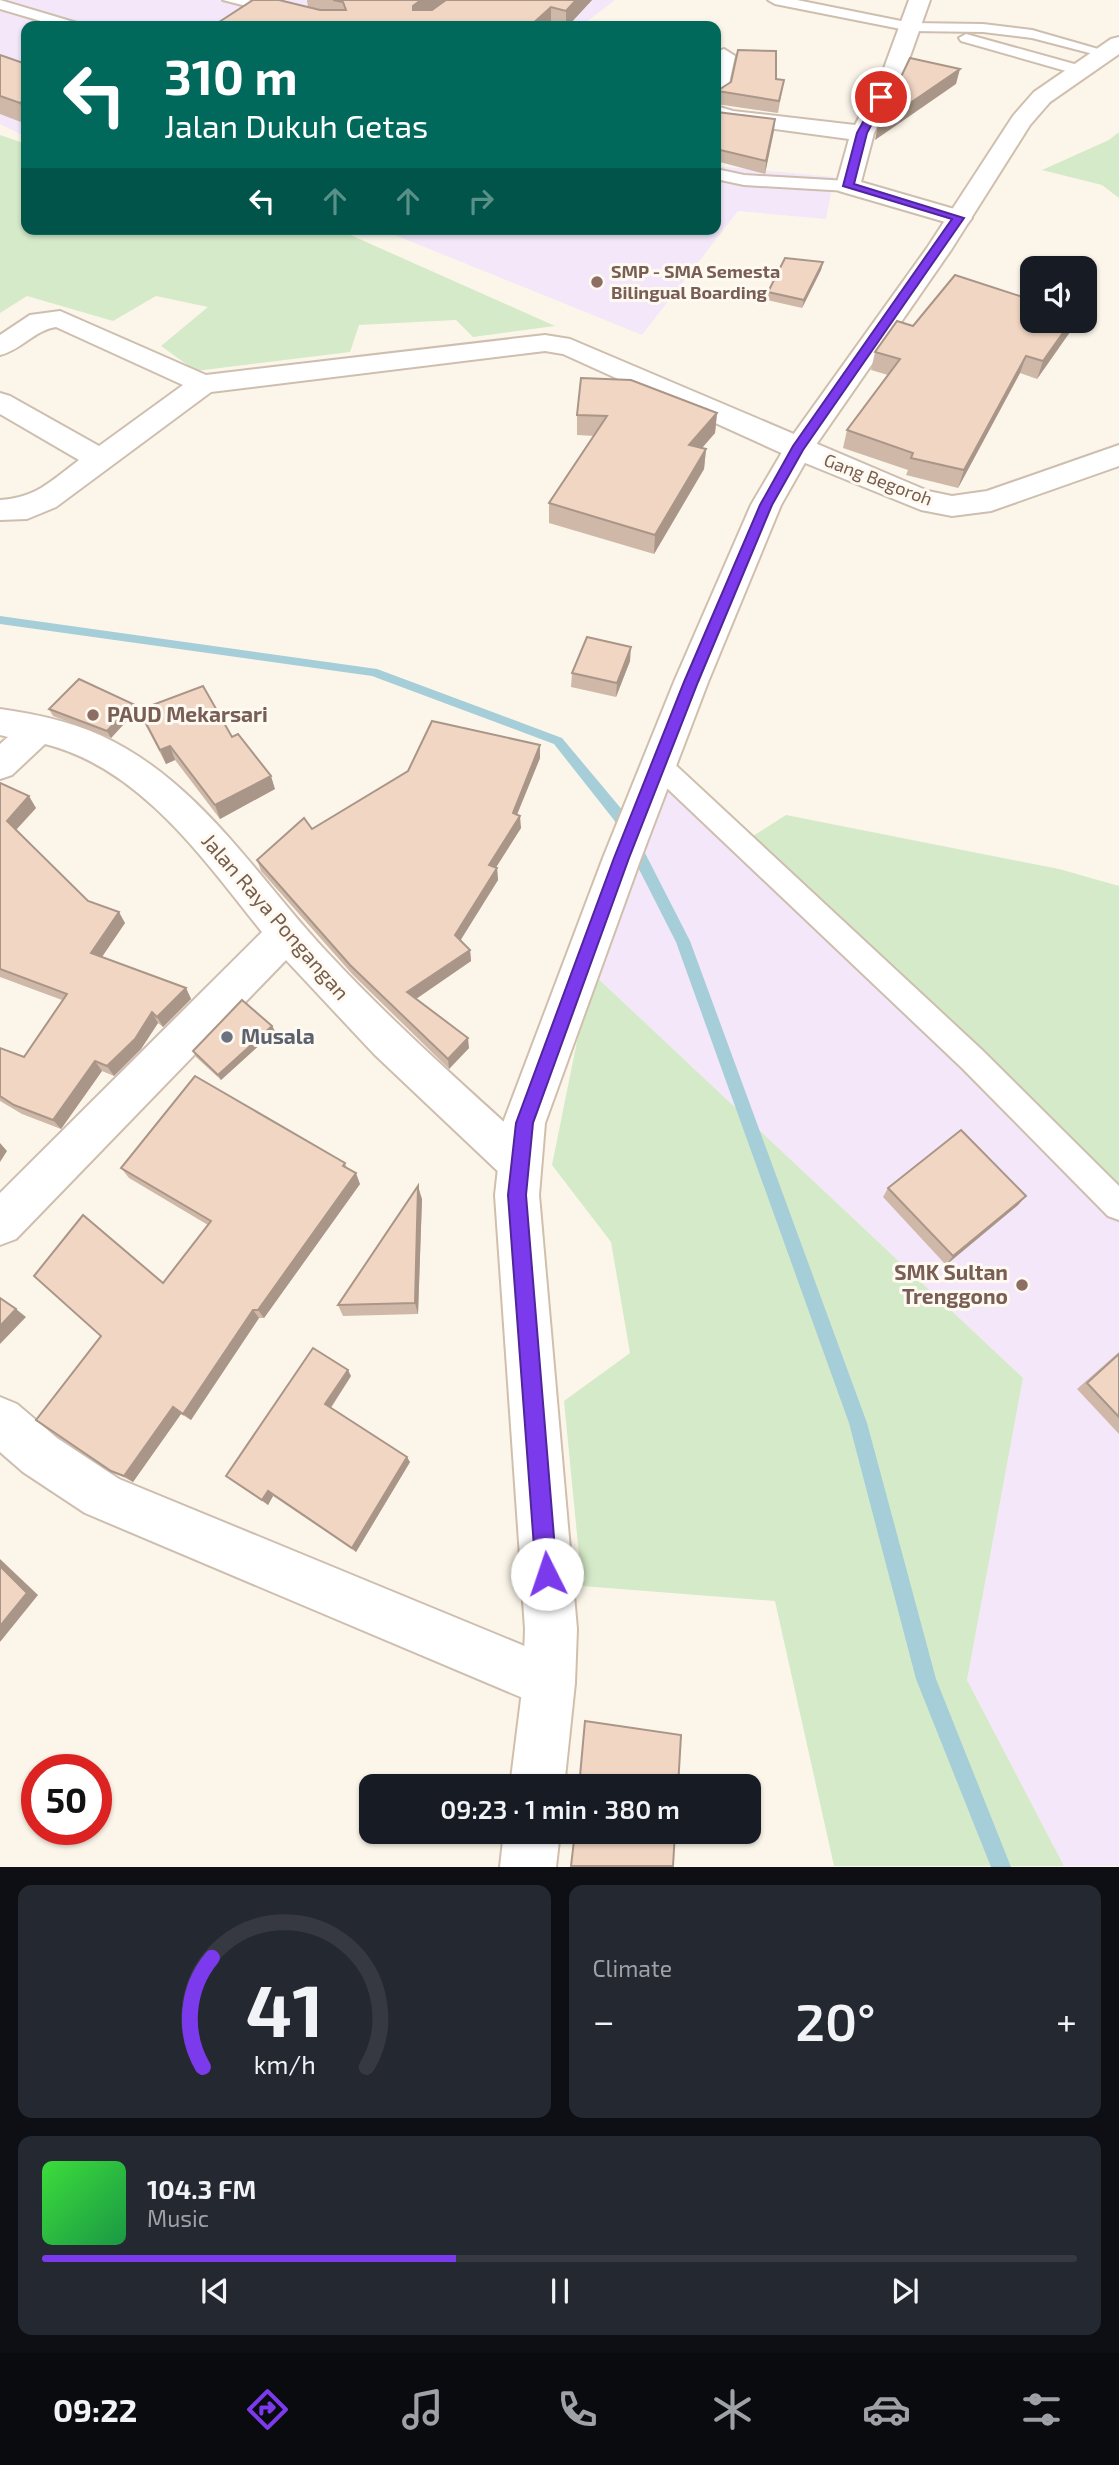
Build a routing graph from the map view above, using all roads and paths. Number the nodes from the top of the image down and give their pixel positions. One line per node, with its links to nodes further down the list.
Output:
1 (230, 0): 6 (lane)
2 (775, 0): 7 (lane)
3 (920, 0): 7 (street)
4 (0, 4): 5 (lane)
5 (56, 21)
6 (319, 21)
7 (911, 27): 8 (lane); 14 (street)
8 (948, 30): 9 (lane); 12 (lane)
9 (1112, 49): 12 (street)
10 (724, 56): 11 (street)
11 (721, 70)
12 (1080, 70): 17 (street)
13 (721, 115): 14 (street)
14 (862, 133): 16 (street)
15 (721, 175): 16 (lane)
16 (848, 186): 17 (street)
17 (959, 218): 21 (street)
18 (0, 347): 19 (street)
19 (203, 384): 21 (street, Gang Begoroh); 23 (street)
20 (0, 402): 23 (street)
21 (798, 449): 22 (street, Gang Begoroh); 28 (street)
22 (1119, 455)
23 (102, 461): 24 (street)
24 (0, 510)
25 (0, 722): 26 (street, Jalan Raya Pongangan)
26 (39, 729): 27 (street); 29 (street, Jalan Raya Pongangan)
27 (0, 765)
28 (659, 765): 30 (street); 31 (lane)
29 (287, 933): 30 (street, Jalan Raya Pongangan); 32 (street)
30 (519, 1163): 34 (street)
31 (1119, 1206)
32 (0, 1224)
33 (0, 1421): 34 (street)
34 (549, 1683): 35 (street)
35 (538, 1774)
36 (530, 1844): 37 (street)
37 (528, 1867)

